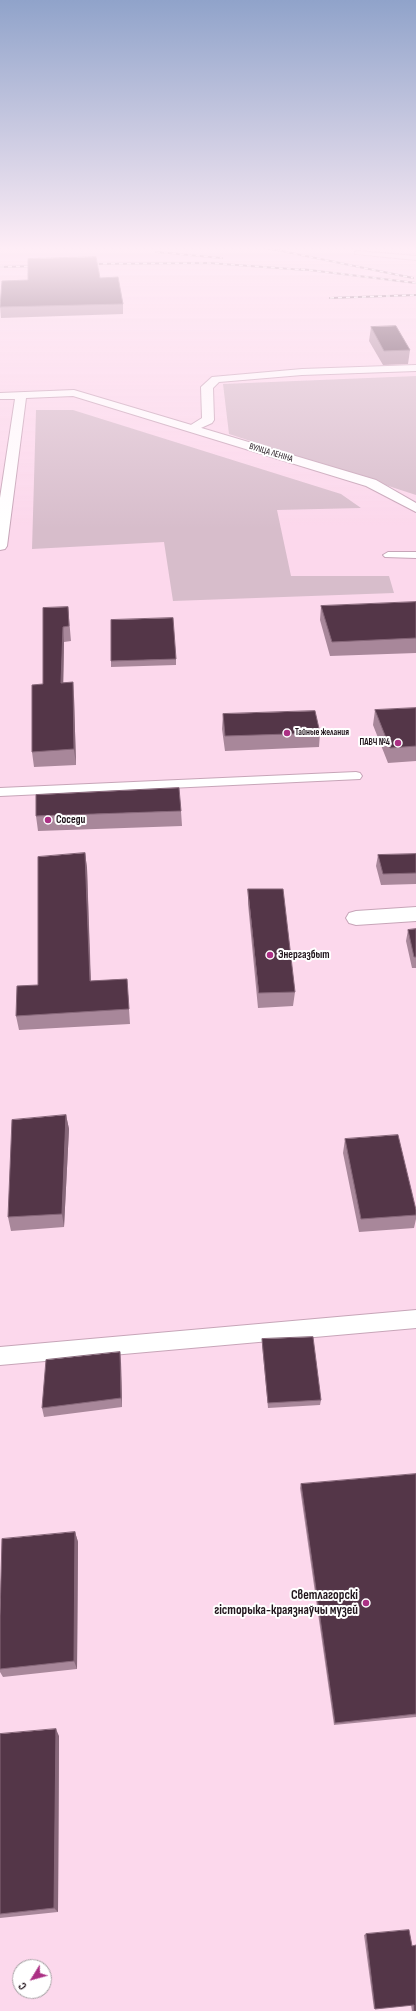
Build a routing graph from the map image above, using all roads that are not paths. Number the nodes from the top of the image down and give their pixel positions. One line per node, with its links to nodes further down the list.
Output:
1 (416, 368): 4 (street)
2 (21, 395): 3 (street, ВУЛІЦА ЛЕНІНА); 4 (street, ВУЛІЦА ЛЕНІНА); 6 (street)
3 (0, 396)
4 (192, 428): 5 (street, ВУЛІЦА ЛЕНІНА)
5 (416, 508)
6 (0, 546)
7 (416, 555): 8 (lane)
8 (388, 556)
9 (356, 776): 10 (lane)
10 (0, 792)
11 (416, 914): 12 (street)
12 (356, 918)
13 (416, 1319): 14 (lane)
14 (0, 1356)

